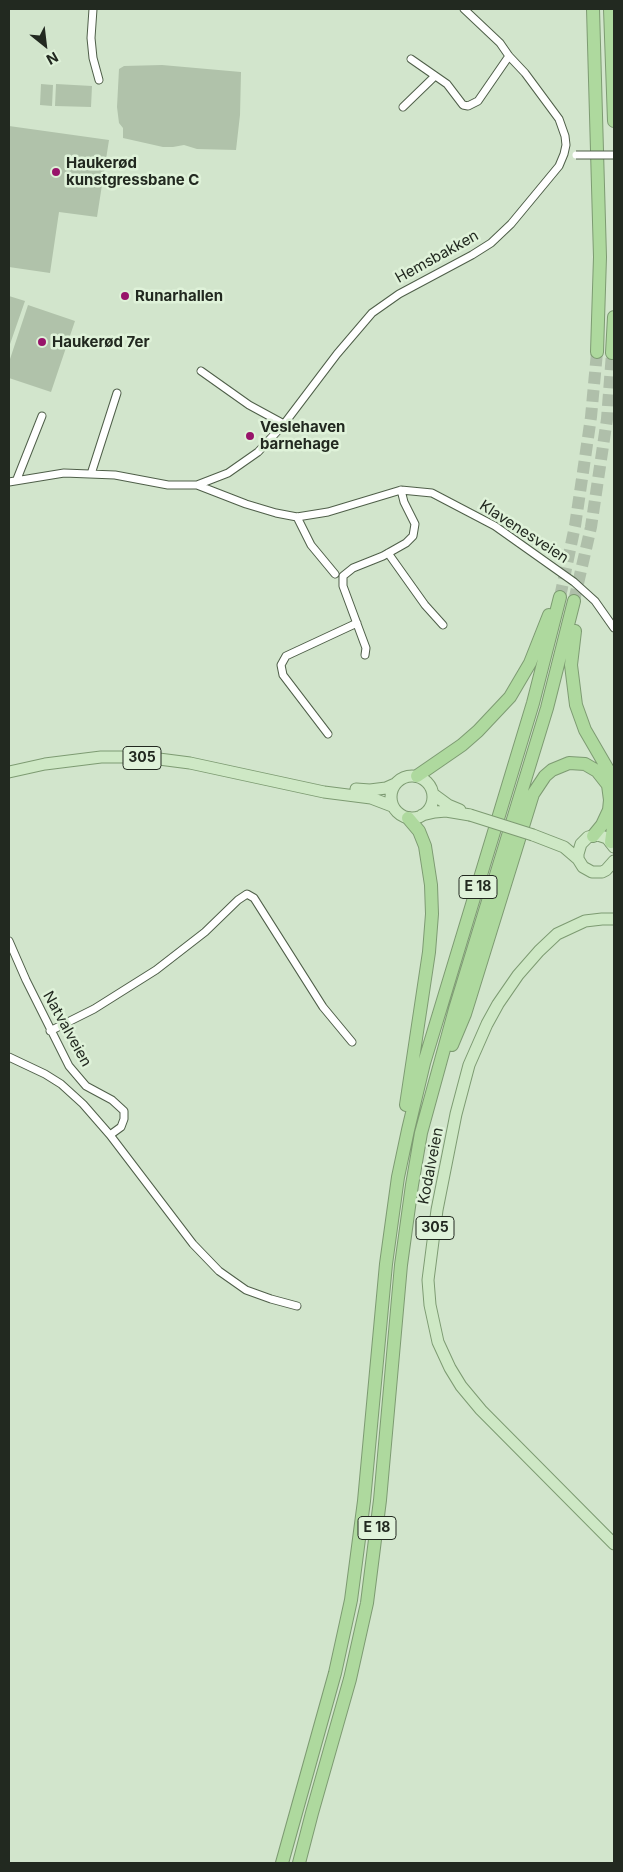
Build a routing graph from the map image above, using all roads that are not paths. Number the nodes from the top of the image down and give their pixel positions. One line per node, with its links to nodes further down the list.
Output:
1 (92, 9): 8 (street)
2 (464, 9): 5 (street)
3 (593, 9): 14 (highway)
4 (610, 9): 10 (highway)
5 (509, 56): 7 (street); 11 (street)
6 (411, 59): 7 (street)
7 (435, 76): 9 (street)
8 (98, 80)
9 (403, 107)
10 (614, 121)
11 (564, 154): 12 (street, bridge); 19 (street, Hemsbakken)
12 (614, 155)
13 (614, 317): 15 (highway)
14 (597, 352)
15 (612, 353)
16 (201, 372): 19 (street)
17 (117, 393): 20 (street)
18 (42, 416): 21 (street)
19 (284, 424): 23 (street, Hemsbakken)
20 (91, 474): 21 (street, Klavenesveien); 23 (street, Klavenesveien)
21 (17, 479): 22 (street, Klavenesveien)
22 (9, 482)
23 (197, 485): 25 (street, Klavenesveien)
24 (401, 490): 25 (street, Klavenesveien); 26 (street); 30 (street, Klavenesveien)
25 (297, 517): 27 (street)
26 (388, 553): 28 (street); 29 (street)
27 (334, 574)
28 (357, 623): 31 (street); 32 (street)
29 (443, 625)
30 (614, 628)
31 (365, 655)
32 (328, 734)
33 (9, 772): 36 (main road, 305)
34 (417, 776): 37 (main road, 305); 38 (main road); 57 (highway, E 18)
35 (614, 780): 55 (highway, E 18)
36 (275, 781): 37 (main road, 305); 39 (main road, 305)
37 (395, 784): 39 (main road)
38 (432, 794): 40 (main road); 41 (main road)
39 (392, 806): 42 (main road, 305)
40 (422, 815): 41 (main road); 42 (main road)
41 (470, 815): 44 (main road, bridge)
42 (408, 818): 57 (highway)
43 (614, 820): 46 (highway)
44 (533, 835): 45 (main road); 47 (main road)
45 (588, 838): 46 (main road); 47 (main road); 55 (highway, E 18)
46 (613, 845)
47 (578, 859): 49 (main road)
48 (614, 861): 49 (main road)
49 (610, 869)
50 (614, 919): 59 (main road, Kodalveien / 305)
51 (9, 941): 52 (street, Natvalveien)
52 (50, 1031): 53 (street); 56 (street, Natvalveien)
53 (352, 1042)
54 (9, 1058): 56 (street)
55 (422, 1133): 61 (highway, E 18)
56 (110, 1135): 58 (street)
57 (398, 1177): 60 (highway, E 18)
58 (297, 1306)
59 (614, 1544)
60 (282, 1863)
61 (299, 1863)

